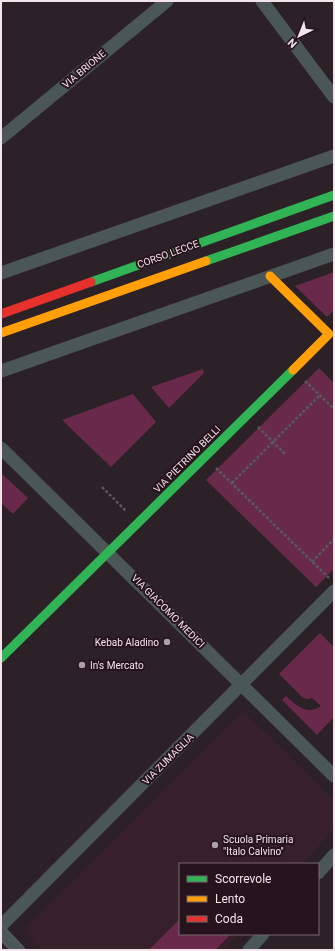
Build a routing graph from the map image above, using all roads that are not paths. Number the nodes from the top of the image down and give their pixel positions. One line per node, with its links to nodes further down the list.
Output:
1 (166, 1): 4 (street, VIA BRIONE)
2 (262, 1): 3 (street)
3 (334, 97)
4 (1, 138)
5 (334, 156): 9 (street)
6 (334, 195): 11 (main road, CORSO LECCE)
7 (334, 216): 12 (main road, CORSO LECCE)
8 (334, 254): 10 (street)
9 (1, 273)
10 (270, 276): 13 (street); 15 (main road, VIA PIETRINO BELLI)
11 (1, 314)
12 (1, 333)
13 (1, 371)
14 (1, 448): 15 (street, VIA GIACOMO MEDICI)
15 (108, 553): 17 (main road, VIA PIETRINO BELLI); 18 (street, VIA GIACOMO MEDICI)
16 (332, 586): 18 (street, VIA ZUMAGLIA)
17 (1, 658)
18 (242, 684): 19 (street, VIA GIACOMO MEDICI); 22 (street, VIA ZUMAGLIA)
19 (334, 776)
20 (332, 862): 21 (street)
21 (319, 872)
22 (1, 926)
23 (1, 932): 25 (street)
24 (262, 935): 26 (street)
25 (18, 950)
26 (249, 950)

